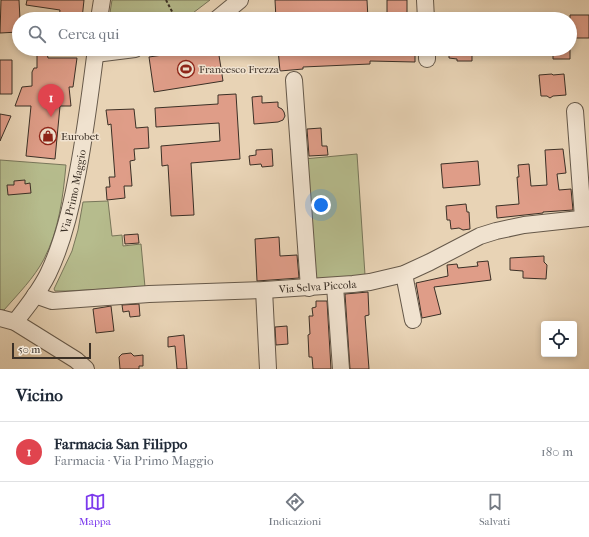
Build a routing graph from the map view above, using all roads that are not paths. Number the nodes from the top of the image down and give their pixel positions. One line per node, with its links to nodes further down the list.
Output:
1 (102, 0): 4 (street)
2 (240, 0): 5 (street)
3 (425, 0): 6 (street)
4 (100, 12)
5 (225, 12)
6 (426, 12)
7 (95, 56): 15 (street, Via Primo Maggio)
8 (294, 80): 13 (street)
9 (575, 111): 10 (street)
10 (586, 218): 11 (street, Via Selva Piccola)
11 (404, 274): 12 (street, Via Selva Piccola); 17 (street)
12 (335, 286): 13 (street, Via Selva Piccola); 20 (street)
13 (309, 288): 14 (street, Via Selva Piccola)
14 (264, 290): 15 (street, Via Selva Piccola); 19 (street)
15 (35, 295): 16 (street, Via Primo Maggio)
16 (8, 320): 18 (street)
17 (413, 320)
18 (86, 369)
19 (268, 369)
20 (342, 369)

